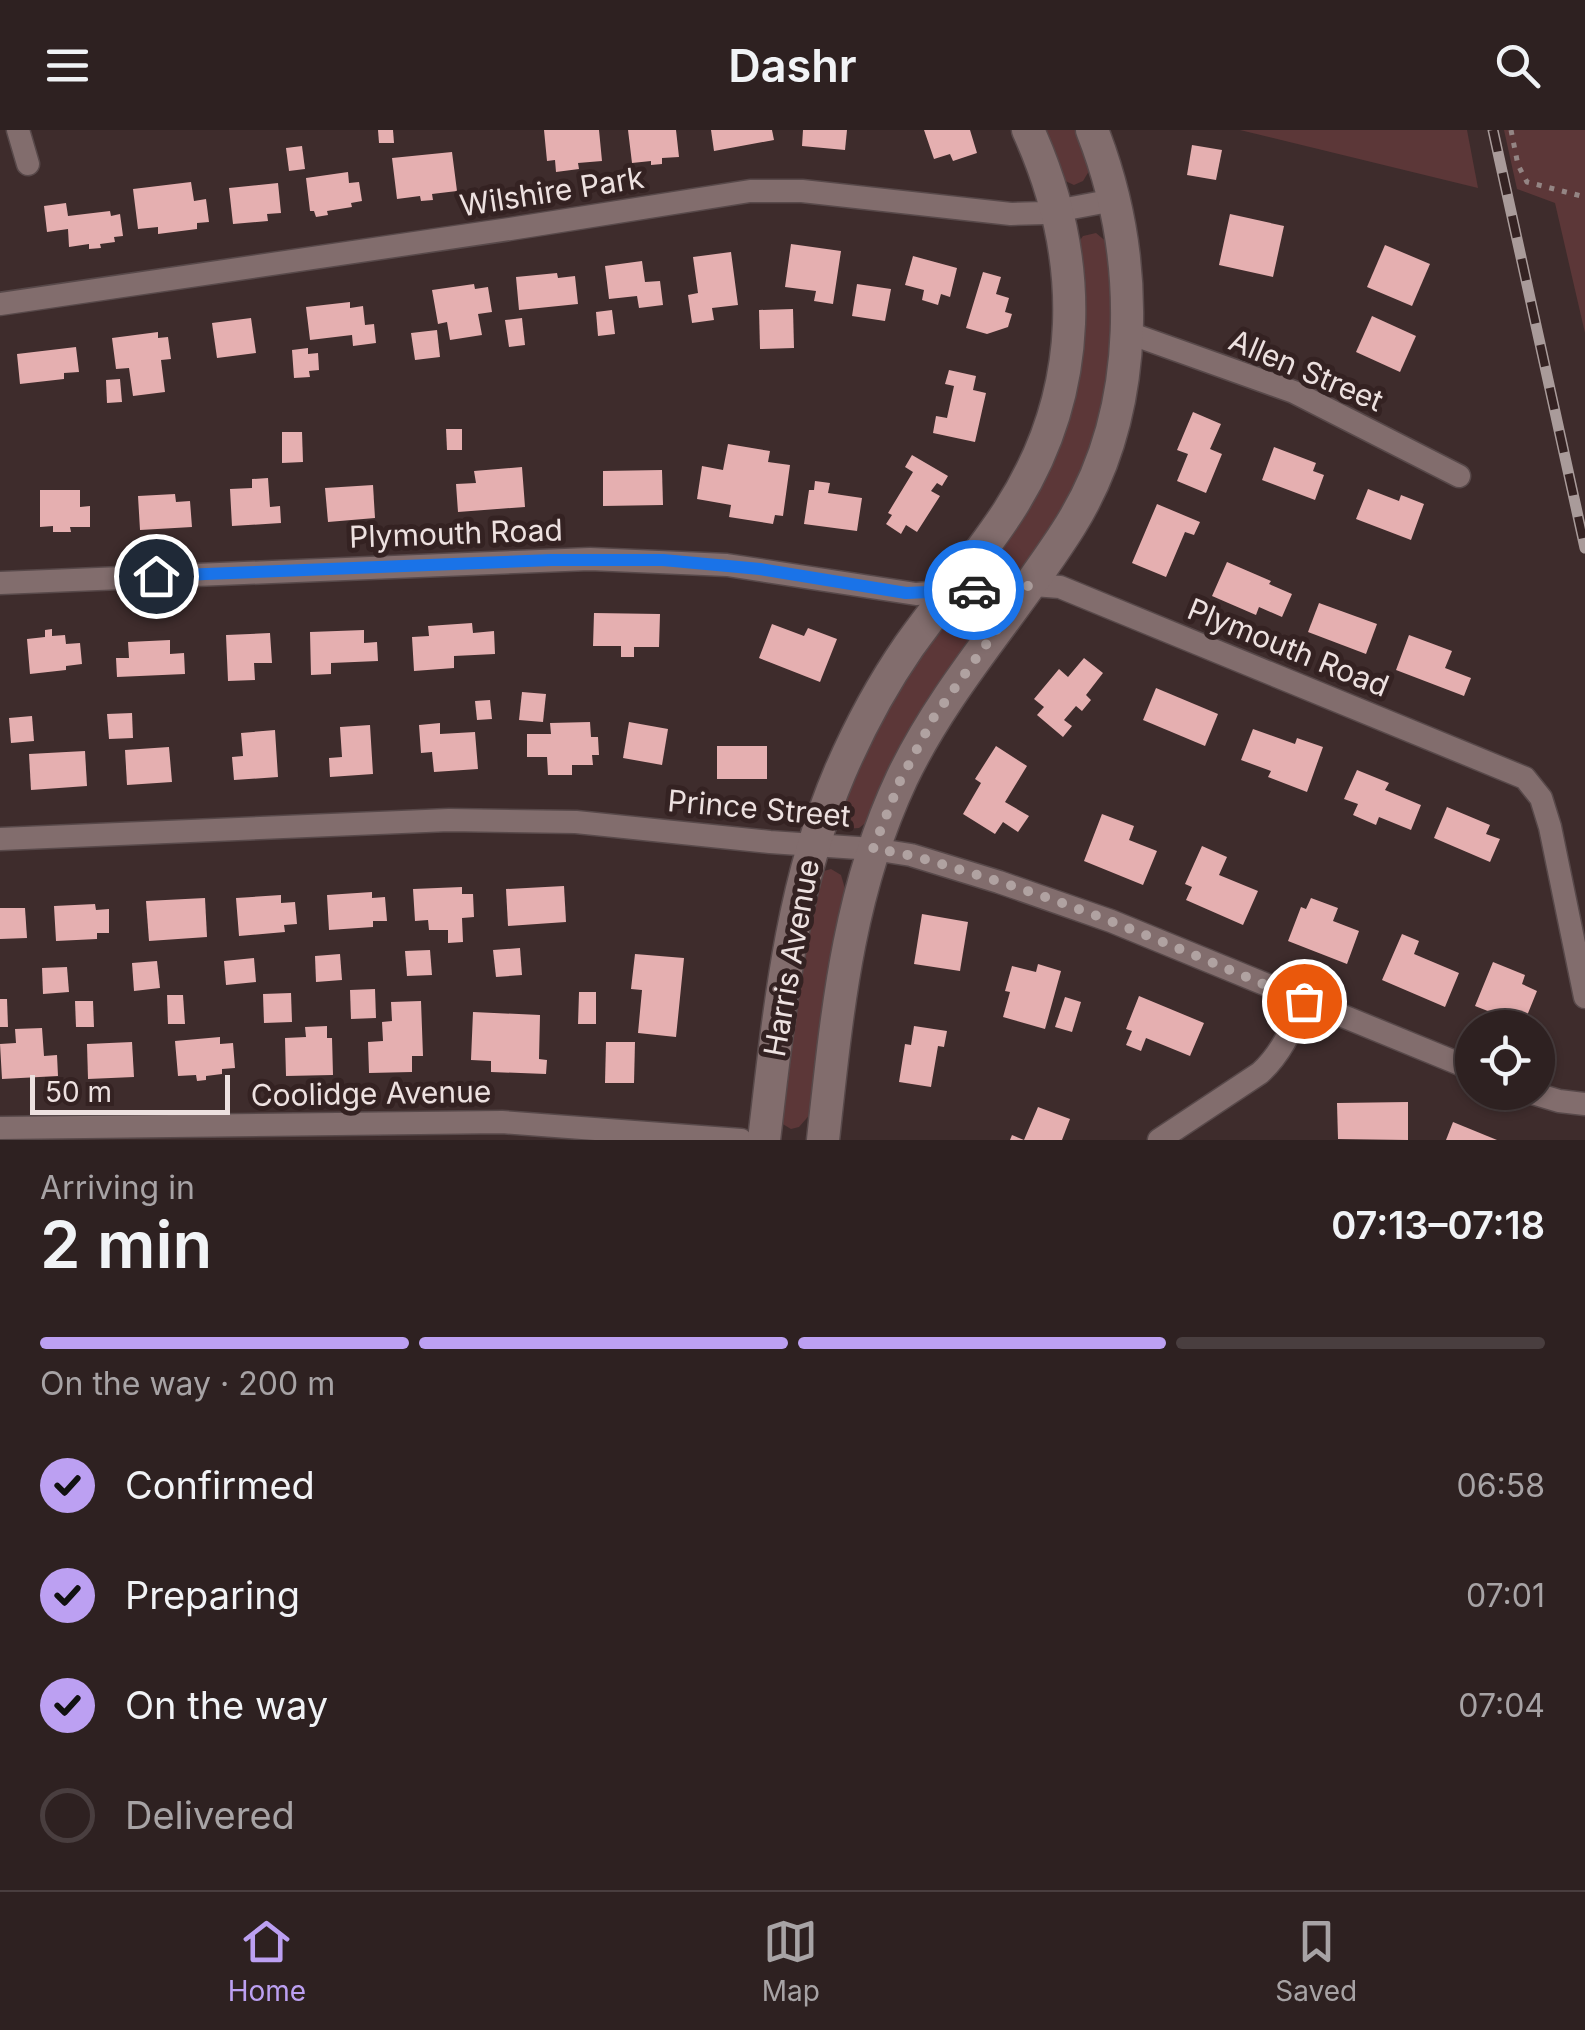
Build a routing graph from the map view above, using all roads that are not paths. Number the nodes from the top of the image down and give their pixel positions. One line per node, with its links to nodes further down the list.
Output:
1 (18, 130): 4 (street)
2 (1028, 130): 6 (street, Harris Avenue)
3 (1092, 130): 5 (street, Harris Avenue)
4 (28, 164)
5 (1114, 200): 6 (street, Wilshire Park); 8 (street, Harris Avenue)
6 (1057, 211): 7 (street, Wilshire Park); 12 (street, Harris Avenue)
7 (0, 304)
8 (1126, 332): 9 (street, Allen Street); 11 (street, Harris Avenue)
9 (1459, 476)
10 (0, 582): 12 (street, Plymouth Road)
11 (1028, 586): 12 (street, Plymouth Road); 15 (street, Harris Avenue); 16 (street, Plymouth Road)
12 (949, 592): 14 (street, Harris Avenue)
13 (0, 840): 14 (street, Prince Street)
14 (812, 845): 15 (street, Prince Street); 23 (street, Harris Avenue)
15 (873, 849): 17 (street, Prince Street); 24 (street, Harris Avenue)
16 (1585, 997)
17 (1304, 1001): 18 (street, Prince Street); 25 (street)
18 (1455, 1063)
19 (1555, 1100): 20 (street)
20 (1585, 1104)
21 (0, 1128): 22 (street, Coolidge Avenue)
22 (741, 1140)
23 (764, 1140)
24 (823, 1140)
25 (1160, 1140)

